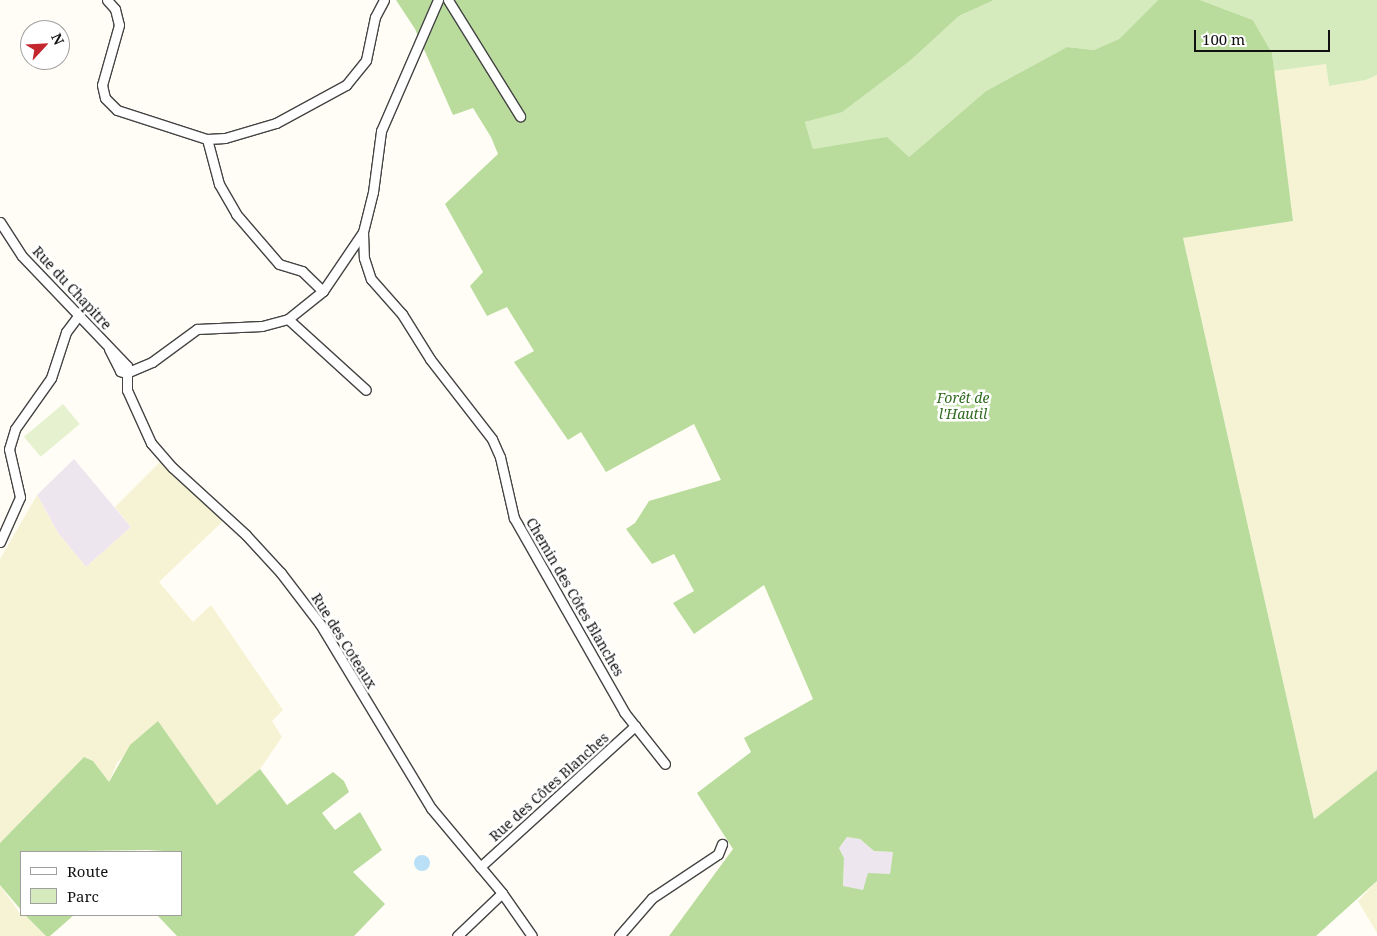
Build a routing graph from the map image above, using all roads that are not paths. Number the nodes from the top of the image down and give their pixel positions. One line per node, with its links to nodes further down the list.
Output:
1 (107, 0): 6 (street)
2 (384, 0): 6 (street)
3 (438, 0): 8 (street)
4 (448, 0): 5 (street)
5 (520, 116)
6 (207, 139): 9 (street)
7 (0, 222): 10 (street, Rue du Chapitre)
8 (363, 232): 9 (street); 15 (street, Chemin des Côtes Blanches)
9 (323, 291): 11 (street)
10 (79, 315): 12 (street, Rue du Chapitre); 14 (street)
11 (288, 319): 12 (street); 13 (street)
12 (126, 373): 18 (street, Rue des Coteaux)
13 (366, 390)
14 (0, 542)
15 (635, 726): 16 (street, Chemin des Côtes Blanches); 18 (street, Rue des Côtes Blanches)
16 (665, 764)
17 (722, 844): 22 (street)
18 (480, 868): 19 (street, Rue des Coteaux)
19 (502, 893): 20 (street); 21 (street, Rue des Coteaux)
20 (456, 936)
21 (532, 936)
22 (619, 936)

